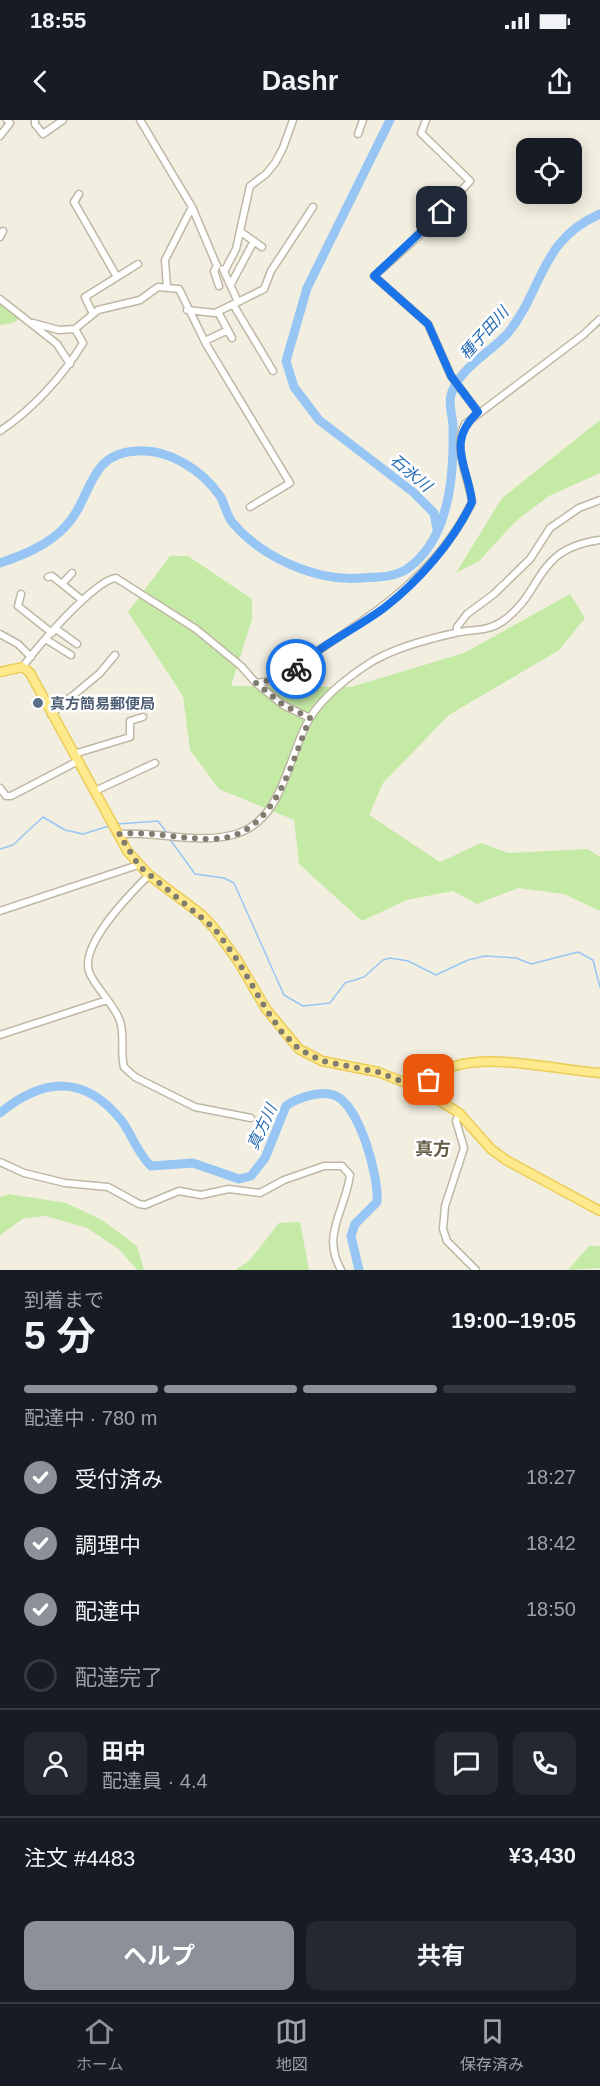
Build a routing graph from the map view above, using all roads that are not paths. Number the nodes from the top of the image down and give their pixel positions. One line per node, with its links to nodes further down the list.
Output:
1 (7, 120): 9 (street)
2 (35, 120): 3 (street)
3 (63, 120)
4 (140, 120): 11 (street)
5 (292, 120): 13 (street)
6 (363, 120): 8 (street)
7 (426, 120): 36 (street)
8 (358, 134)
9 (0, 136)
10 (79, 194): 19 (street)
11 (192, 207): 17 (street); 22 (street)
12 (314, 207): 24 (street)
13 (241, 232): 14 (street); 18 (street)
14 (254, 241): 15 (street); 20 (street)
15 (262, 247)
16 (138, 264): 19 (street)
17 (217, 266): 18 (street); 21 (street)
18 (225, 270): 20 (street)
19 (117, 277): 27 (street)
20 (231, 284): 24 (street)
21 (219, 286)
22 (167, 288): 25 (street); 27 (street)
23 (0, 299): 29 (street)
24 (236, 304): 26 (street); 35 (street)
25 (188, 310): 26 (street); 33 (street)
26 (218, 312): 31 (street)
27 (93, 314): 30 (street)
28 (600, 319): 36 (street)
29 (33, 323): 30 (street); 34 (street)
30 (75, 328): 34 (street)
31 (228, 330): 32 (street); 33 (street)
32 (232, 338)
33 (205, 341): 39 (street)
34 (70, 364): 37 (street)
35 (273, 371)
36 (478, 412): 56 (street)
37 (0, 431)
38 (600, 500): 47 (street)
39 (250, 507)
40 (600, 540): 47 (street)
41 (72, 573): 43 (street)
42 (48, 577): 43 (street)
43 (62, 584): 45 (street)
44 (21, 594): 46 (street)
45 (82, 600): 46 (street); 56 (street)
46 (54, 631): 49 (street); 50 (street)
47 (457, 632): 61 (street)
48 (0, 634): 53 (street)
49 (47, 640): 51 (street); 53 (street)
50 (76, 644)
51 (71, 655)
52 (115, 655): 57 (street)
53 (31, 657): 54 (street)
54 (23, 667): 55 (main road); 59 (main road)
55 (0, 672)
56 (256, 683): 61 (street)
57 (69, 698): 58 (street); 59 (street)
58 (74, 707)
59 (51, 714): 62 (main road)
60 (142, 717): 62 (street)
61 (310, 718): 66 (street)
62 (76, 757): 64 (street); 65 (main road)
63 (155, 763): 65 (street)
64 (0, 788)
65 (95, 791): 66 (main road)
66 (119, 834): 67 (main road)
67 (138, 865): 68 (main road); 69 (street)
68 (149, 875): 70 (street); 73 (main road)
69 (0, 911)
70 (107, 1000): 71 (street); 75 (street)
71 (0, 1035)
72 (600, 1073): 73 (main road)
73 (419, 1088): 74 (main road)
74 (459, 1113): 77 (main road); 79 (street)
75 (251, 1118)
76 (0, 1162): 78 (street)
77 (600, 1211)
78 (341, 1270)
79 (476, 1270)

